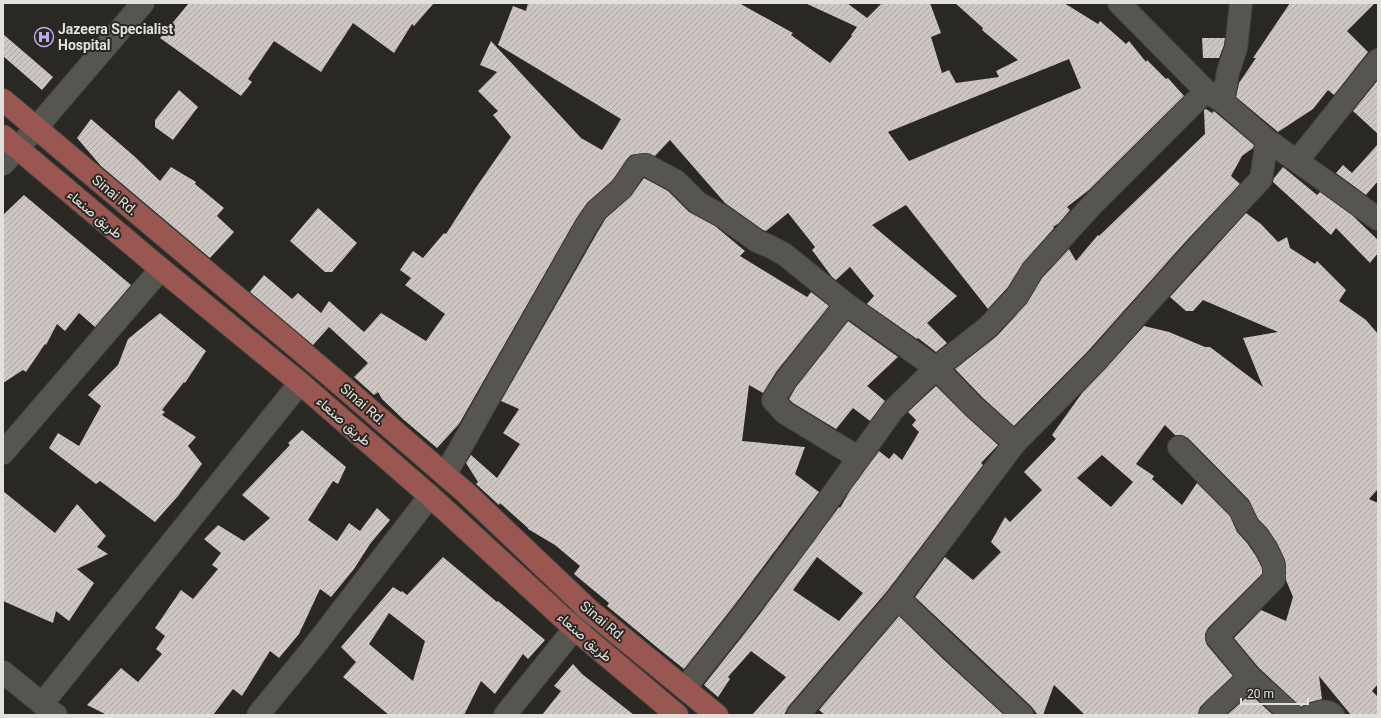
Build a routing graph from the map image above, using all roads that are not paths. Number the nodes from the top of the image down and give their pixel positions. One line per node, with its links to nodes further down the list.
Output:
1 (142, 3): 7 (street)
2 (1119, 3): 5 (street)
3 (1241, 3): 5 (street)
4 (1378, 60): 10 (street)
5 (1214, 97): 8 (street); 14 (street)
6 (3, 100): 7 (main road, Sinai Rd.)
7 (36, 128): 9 (street); 20 (main road, Sinai Rd.)
8 (1267, 140): 10 (street); 16 (street)
9 (8, 150): 12 (main road, طريق صنعاء)
10 (1297, 160): 11 (street)
11 (1378, 219)
12 (162, 269): 15 (main road, طريق صنعاء); 18 (street)
13 (846, 304): 14 (street); 19 (street); 20 (street)
14 (936, 368): 16 (street); 19 (street)
15 (300, 383): 21 (main road, طريق صنعاء); 28 (street)
16 (1015, 443): 22 (street)
17 (1179, 447): 26 (street)
18 (3, 453)
19 (859, 458): 27 (street)
20 (445, 475): 23 (main road, Sinai Rd.)
21 (430, 496): 24 (main road, طريق صنعاء); 29 (street)
22 (898, 598): 33 (street); 34 (street)
23 (589, 610): 24 (street); 27 (main road, Sinai Rd.)
24 (575, 629): 30 (street); 31 (main road, طريق صنعاء)
25 (3, 672): 28 (street)
26 (1250, 677): 35 (street); 36 (street)
27 (685, 688): 32 (main road, Sinai Rd.)
28 (49, 709)
29 (258, 715)
30 (505, 715)
31 (677, 715)
32 (717, 715)
33 (798, 715)
34 (1022, 715)
35 (1210, 715)
36 (1292, 715)
37 (1311, 715): 38 (street)
38 (1333, 715)

